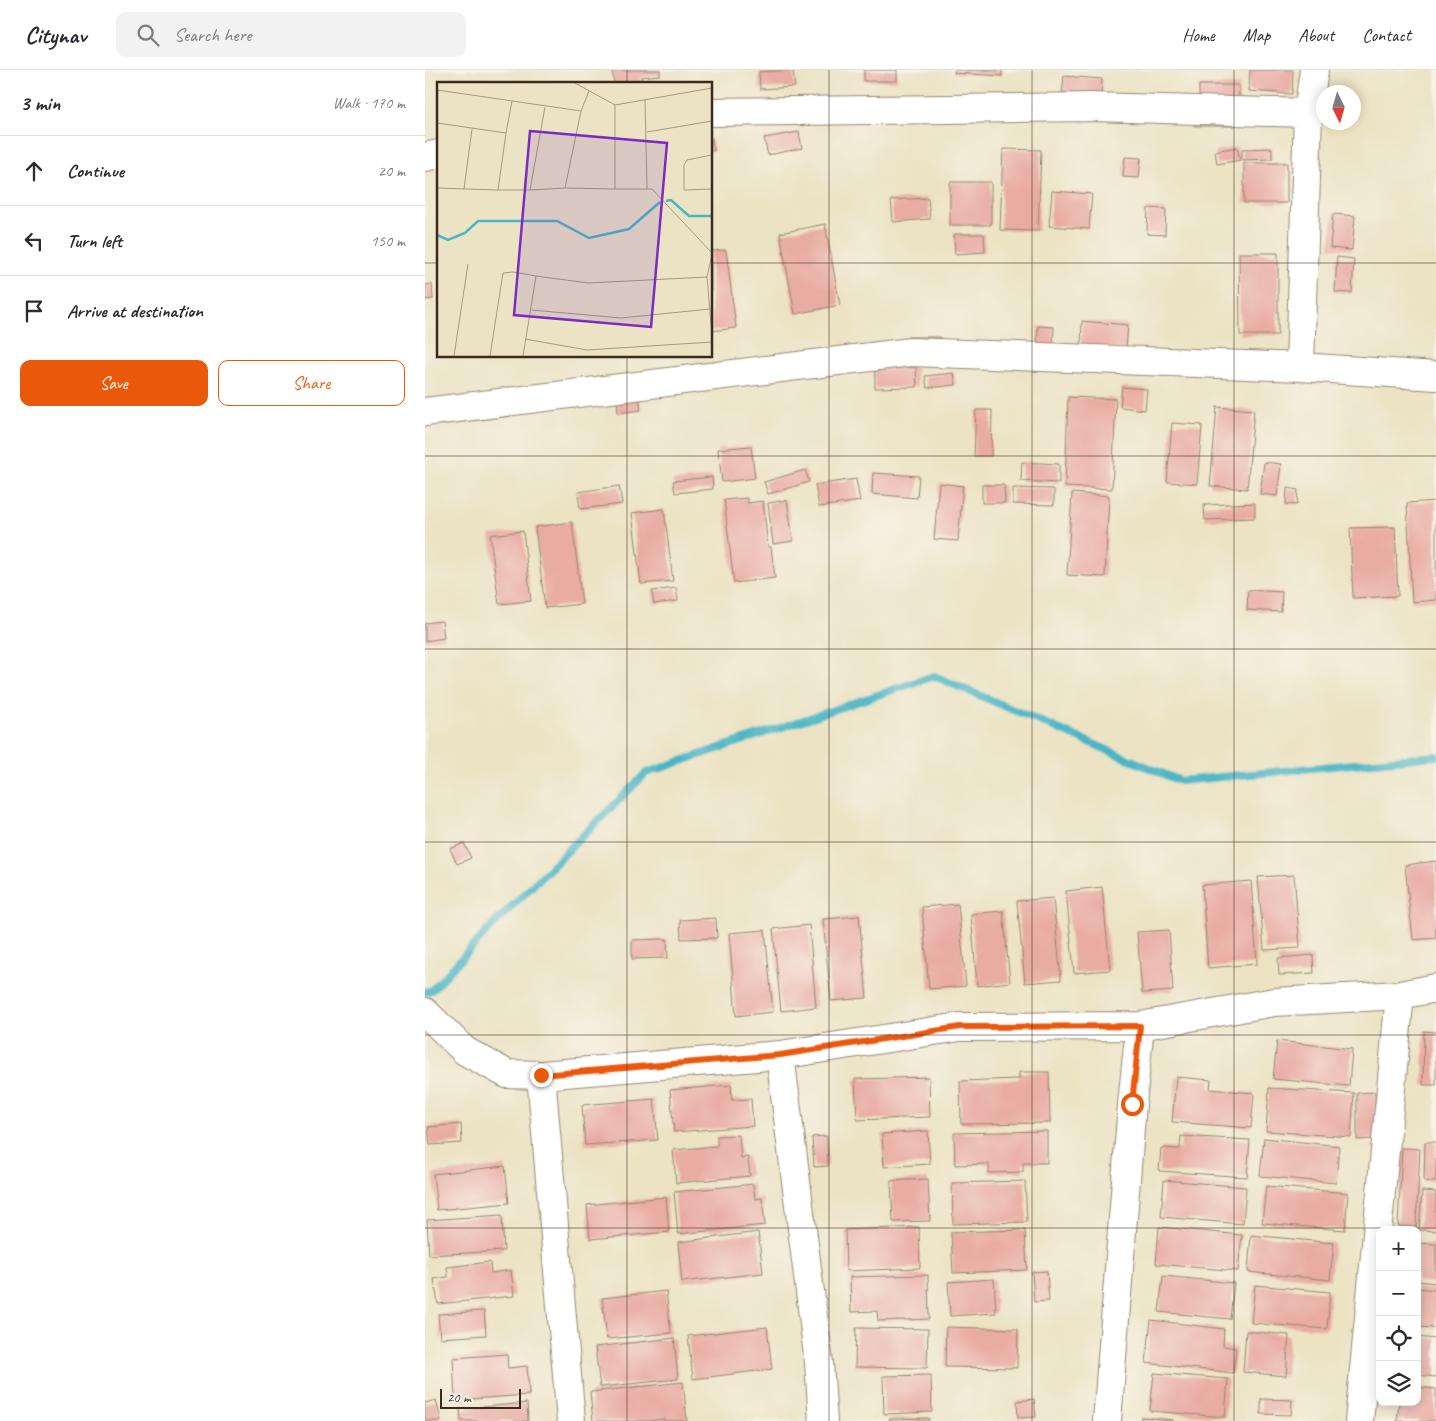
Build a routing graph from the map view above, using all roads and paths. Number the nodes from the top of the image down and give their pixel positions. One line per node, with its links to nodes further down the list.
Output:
1 (1314, 70): 3 (street)
2 (713, 112): 3 (street)
3 (1308, 113): 4 (street)
4 (1301, 367): 5 (street); 6 (street)
5 (1436, 376)
6 (425, 412)
7 (1436, 988): 8 (street)
8 (1399, 995): 10 (street); 16 (street)
9 (425, 1012): 12 (street)
10 (1140, 1026): 11 (street); 15 (street)
11 (780, 1055): 12 (street); 14 (street)
12 (541, 1075): 13 (street)
13 (571, 1421)
14 (823, 1421)
15 (1107, 1421)
16 (1359, 1421)

